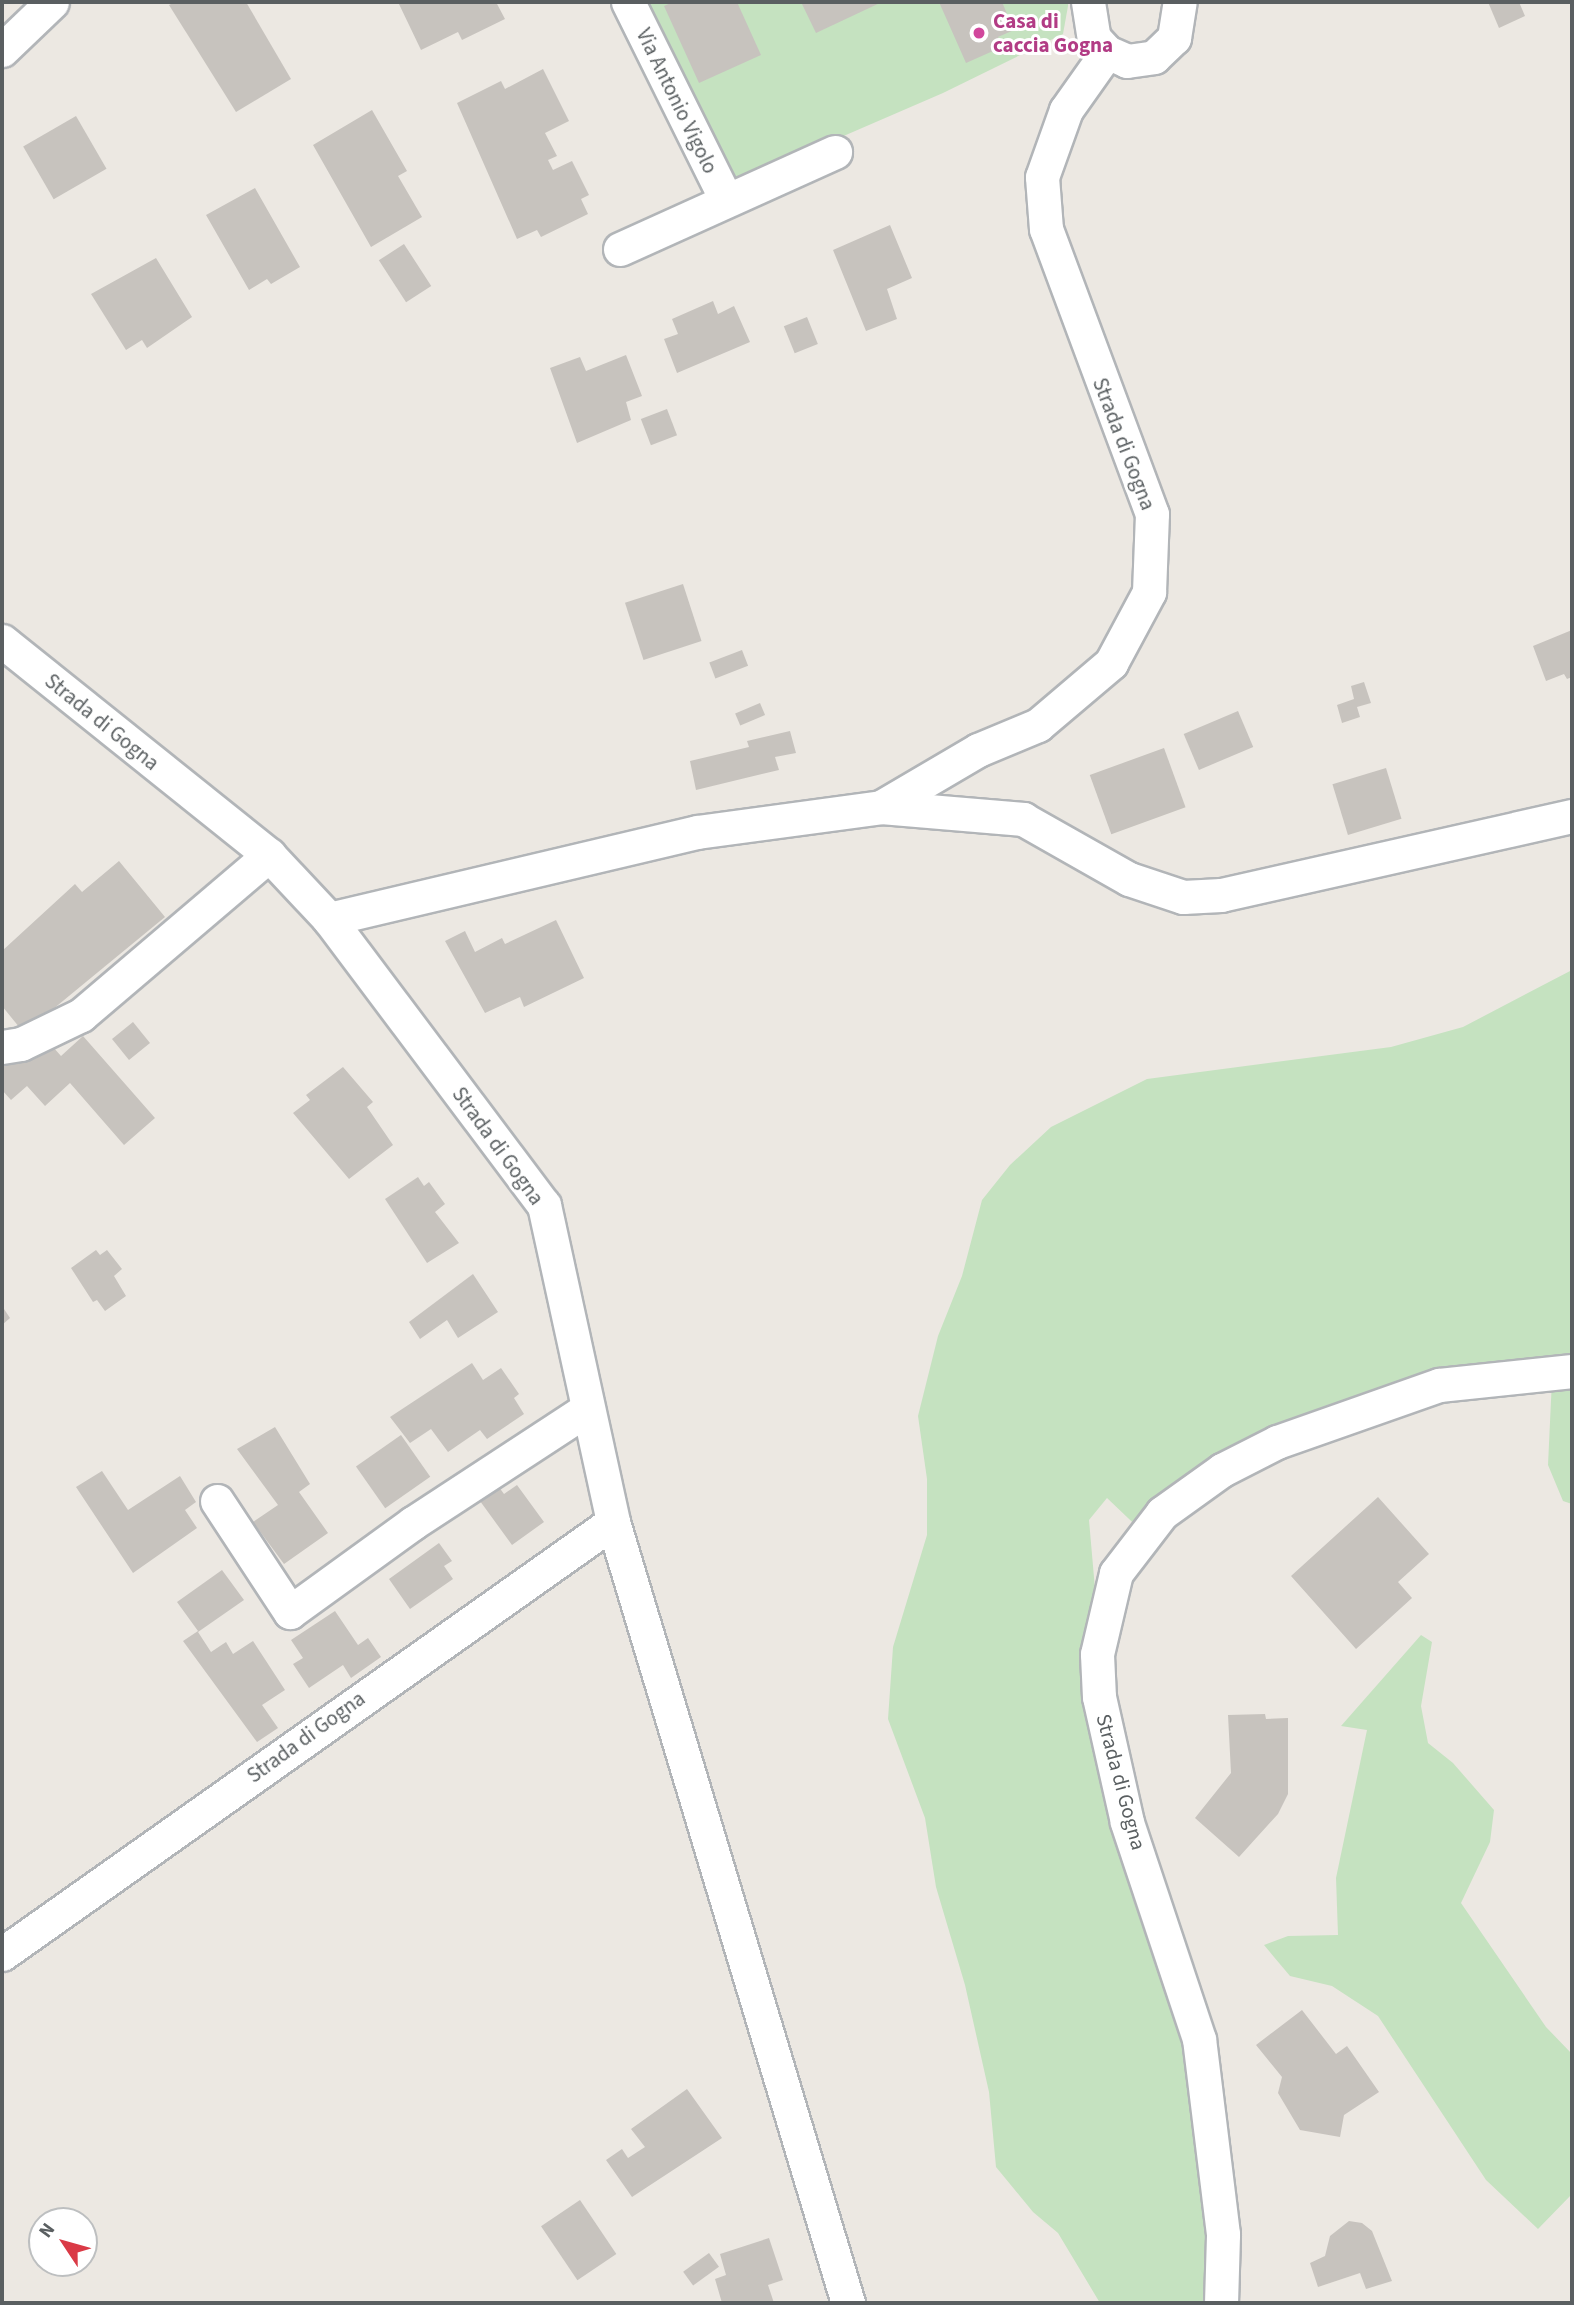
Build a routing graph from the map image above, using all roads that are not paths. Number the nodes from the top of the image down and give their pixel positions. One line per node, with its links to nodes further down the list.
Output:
1 (52, 2): 5 (street)
2 (628, 2): 8 (street, Via Antonio Vigolo)
3 (1088, 2): 6 (street)
4 (1180, 2): 6 (street)
5 (2, 50)
6 (1107, 52): 11 (street, Strada di Gogna)
7 (835, 152): 8 (street, Via Antonio Vigolo)
8 (726, 200): 9 (street, Via Antonio Vigolo)
9 (620, 249)
10 (2, 641): 13 (street, Strada di Gogna)
11 (881, 807): 12 (street, Strada di Gogna); 14 (street, Strada di Gogna)
12 (1572, 816)
13 (269, 855): 14 (street, Strada di Gogna); 15 (street)
14 (329, 919): 17 (street, Strada di Gogna)
15 (2, 1047)
16 (1572, 1371): 21 (street, Strada di Gogna)
17 (587, 1409): 18 (street); 19 (street, Strada di Gogna)
18 (218, 1501)
19 (613, 1522): 20 (street, Strada di Gogna); 23 (street, Strada di Gogna)
20 (2, 1954)
21 (1199, 2039): 22 (street, Strada di Gogna); 24 (street, Strada di Gogna)
22 (1224, 2075)
23 (848, 2303)
24 (1221, 2303)

